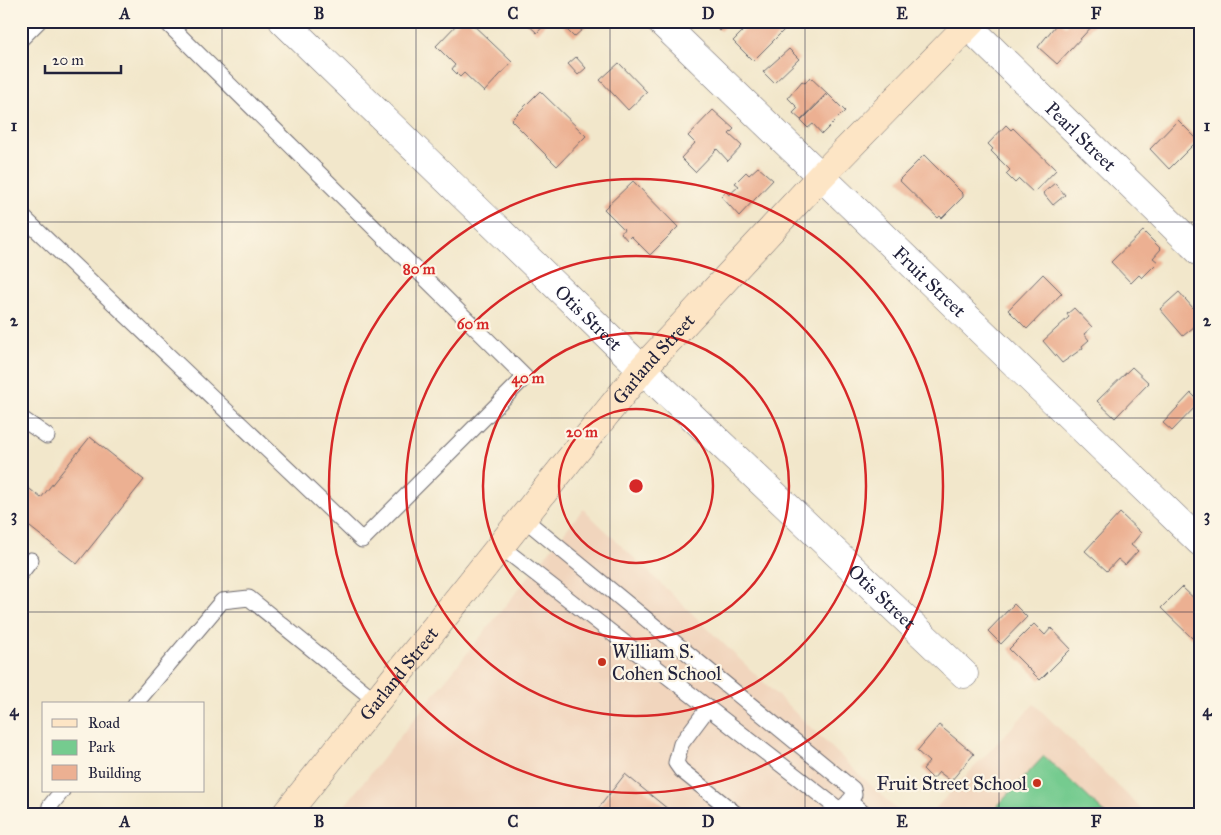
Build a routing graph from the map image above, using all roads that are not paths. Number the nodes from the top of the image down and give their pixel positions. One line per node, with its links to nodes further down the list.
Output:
1 (38, 21): 6 (lane)
2 (166, 21): 8 (lane)
3 (283, 21): 10 (street, Otis Street)
4 (660, 21): 7 (street, Fruit Street)
5 (967, 23): 7 (street, Garland Street); 9 (street, Pearl Street)
6 (21, 40)
7 (821, 176): 10 (street, Garland Street); 14 (street, Fruit Street)
8 (21, 215)
9 (1200, 252)
10 (642, 369): 13 (street, Garland Street); 18 (street, Otis Street)
11 (21, 418): 12 (lane)
12 (47, 436)
13 (523, 518): 15 (street, Garland Street); 23 (lane)
14 (1200, 542)
15 (500, 546): 20 (street, Garland Street); 21 (lane)
16 (31, 560): 17 (lane)
17 (21, 573)
18 (964, 674)
19 (137, 702): 20 (lane)
20 (376, 702): 25 (street, Garland Street)
21 (708, 708): 23 (lane); 26 (lane)
22 (61, 792): 24 (lane)
23 (849, 801): 27 (lane)
24 (49, 814)
25 (286, 814)
26 (736, 814)
27 (864, 814)

